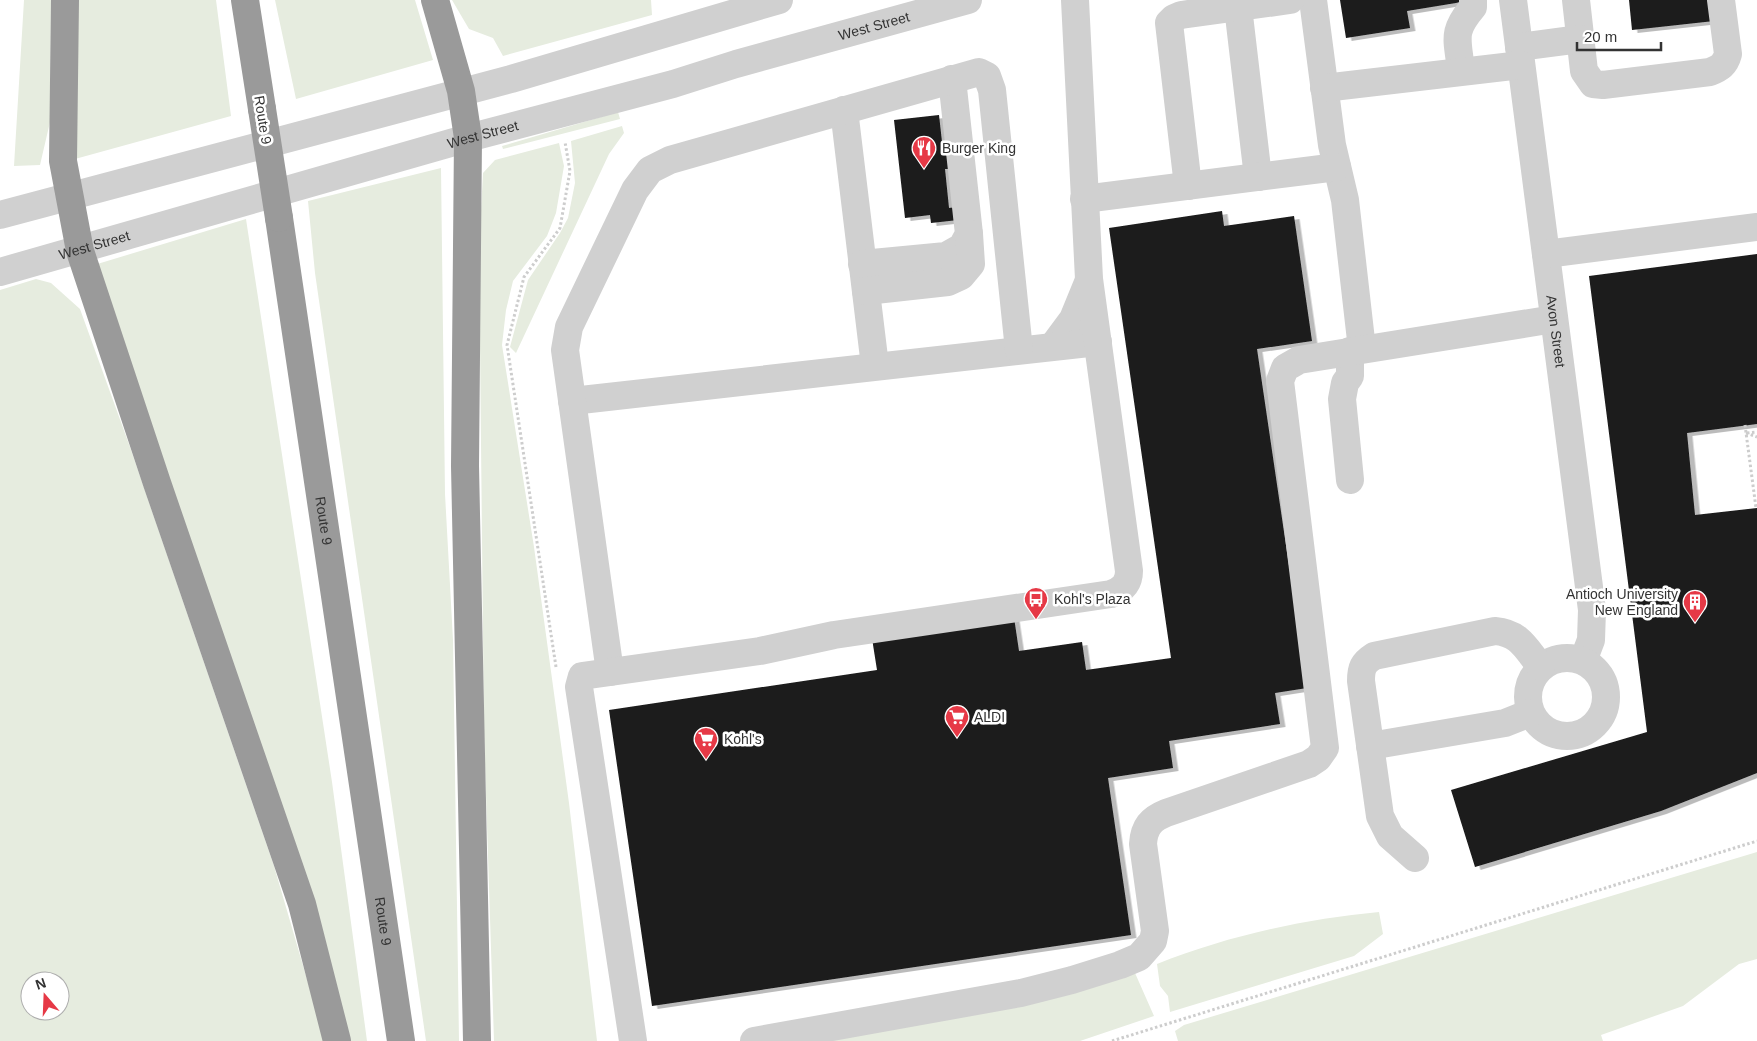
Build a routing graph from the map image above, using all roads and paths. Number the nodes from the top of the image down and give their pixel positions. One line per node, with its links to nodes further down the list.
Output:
1 (65, 0): 27 (highway)
2 (245, 0): 60 (highway, Route 9, bridge)
3 (435, 0): 20 (highway)
4 (779, 0): 13 (street)
5 (1075, 0): 28 (street)
6 (1290, 0): 14 (street)
7 (1313, 0): 19 (street)
8 (1473, 0): 17 (street)
9 (1513, 0): 16 (street, Avon Street)
10 (1576, 0): 15 (street)
11 (1721, 0): 15 (street)
12 (962, 1): 22 (street, West Street)
13 (734, 7): 20 (street)
14 (1238, 7): 25 (street); 26 (street)
15 (1580, 39): 16 (street)
16 (1520, 56): 17 (street); 33 (street, Avon Street)
17 (1461, 71): 19 (street)
18 (952, 79): 21 (street); 31 (street); 41 (street)
19 (1324, 88): 24 (street)
20 (461, 91): 22 (highway); 27 (street)
21 (844, 110): 34 (street); 44 (street)
22 (468, 138): 32 (street, West Street); 61 (highway)
23 (564, 138): 53 (path)
24 (1337, 167): 25 (street); 42 (street)
25 (1258, 177): 26 (street)
26 (1188, 186): 28 (street)
27 (69, 196): 29 (street); 32 (highway)
28 (1084, 199): 36 (street)
29 (0, 215)
30 (1757, 227): 33 (street)
31 (969, 234): 34 (street); 37 (street)
32 (80, 251): 35 (street, West Street); 59 (highway)
33 (1546, 254): 38 (street, Avon Street)
34 (862, 264): 37 (street)
35 (0, 272)
36 (1090, 279): 39 (street); 40 (street)
37 (866, 291): 43 (street)
38 (1554, 319): 42 (street); 51 (street, Avon Street)
39 (1098, 342): 40 (street); 54 (street)
40 (1053, 346): 41 (street)
41 (1019, 350): 43 (street)
42 (1356, 350): 49 (street); 63 (street)
43 (875, 366): 44 (street)
44 (572, 401): 54 (street)
45 (1745, 425): 47 (path)
46 (1757, 432): 47 (path)
47 (1746, 433): 48 (path); 50 (path)
48 (1757, 437)
49 (1350, 480)
50 (1756, 508)
51 (1583, 661): 52 (street); 55 (street)
52 (1540, 667): 55 (street); 56 (street)
53 (556, 669)
54 (610, 672): 62 (street)
55 (1530, 713): 56 (street)
56 (1370, 746): 58 (street)
57 (1757, 841): 64 (path)
58 (1415, 858)
59 (337, 1041)
60 (401, 1041)
61 (477, 1041)
62 (633, 1041)
63 (754, 1041)
64 (1112, 1041)

